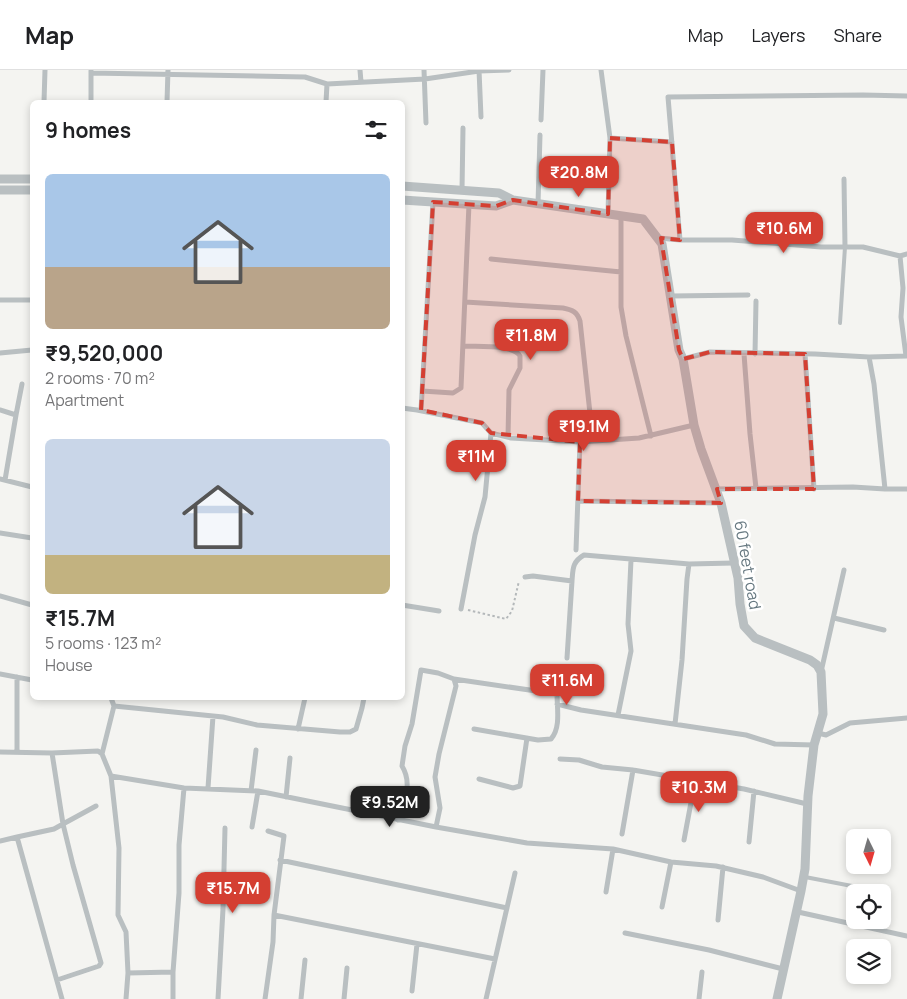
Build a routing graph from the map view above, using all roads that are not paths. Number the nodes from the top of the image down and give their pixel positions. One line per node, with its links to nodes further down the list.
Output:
1 (45, 70): 18 (street)
2 (248, 70): 12 (street)
3 (305, 70): 13 (street)
4 (360, 70): 15 (street)
5 (424, 70): 14 (street)
6 (509, 70): 9 (street)
7 (543, 70): 23 (street)
8 (601, 70): 27 (street)
9 (479, 71): 14 (street); 22 (street)
10 (91, 72): 11 (street); 19 (street)
11 (168, 73): 12 (street); 20 (street)
12 (249, 77): 13 (street)
13 (305, 77): 16 (street)
14 (425, 79): 15 (street); 24 (street)
15 (360, 82): 16 (street)
16 (327, 84): 21 (street)
17 (907, 96): 28 (street)
18 (44, 100)
19 (91, 100)
20 (167, 100)
21 (326, 100)
22 (481, 117)
23 (541, 120)
24 (426, 123)
25 (463, 128): 35 (street)
26 (540, 135): 40 (street)
27 (610, 138): 28 (street); 41 (street)
28 (672, 142): 44 (street)
29 (0, 179): 30 (street)
30 (30, 179)
31 (844, 180): 45 (street)
32 (405, 186): 35 (street)
33 (0, 190): 34 (street)
34 (30, 190)
35 (462, 190): 37 (street)
36 (405, 200): 38 (street)
37 (513, 200): 39 (street); 40 (street)
38 (433, 202): 39 (street); 67 (street)
39 (469, 204): 55 (street)
40 (538, 204): 41 (street)
41 (608, 214): 42 (street)
42 (621, 216): 43 (street, 60 feet road); 49 (street)
43 (659, 238): 44 (street); 50 (street, 60 feet road)
44 (680, 240): 45 (street)
45 (845, 247): 47 (street); 56 (lane)
46 (907, 254): 47 (street)
47 (900, 256): 63 (street)
48 (491, 259): 49 (street)
49 (621, 272): 74 (street)
50 (671, 296): 51 (street); 65 (street, 60 feet road)
51 (748, 296)
52 (0, 300): 53 (street)
53 (30, 300)
54 (756, 301): 61 (street)
55 (465, 302): 57 (street); 76 (street)
56 (840, 322)
57 (464, 346): 67 (street); 75 (street)
58 (30, 350): 59 (street)
59 (0, 353)
60 (744, 354): 61 (street); 65 (street); 80 (street)
61 (755, 354): 62 (street)
62 (805, 354): 64 (street); 82 (street)
63 (907, 356): 64 (street)
64 (869, 357): 83 (street)
65 (683, 359): 72 (street, 60 feet road)
66 (22, 384): 71 (street)
67 (422, 391): 70 (street)
68 (405, 408): 70 (street)
69 (0, 410): 71 (street)
70 (421, 410): 73 (street)
71 (16, 414): 78 (street)
72 (694, 425): 74 (street); 81 (street, 60 feet road)
73 (491, 432): 75 (street); 99 (street)
74 (651, 436): 76 (street)
75 (508, 437): 77 (street)
76 (593, 441): 77 (street)
77 (580, 442): 85 (street)
78 (2, 480): 79 (street)
79 (30, 486)
80 (756, 488): 81 (street); 82 (street)
81 (717, 489): 86 (street, 60 feet road)
82 (814, 489): 83 (street)
83 (885, 489): 84 (street)
84 (907, 489)
85 (578, 502): 86 (street); 89 (street)
86 (722, 503): 91 (street, 60 feet road)
87 (0, 533): 88 (street)
88 (30, 538)
89 (576, 550)
90 (631, 560): 92 (street); 95 (street); 114 (street)
91 (734, 563): 92 (street); 104 (street, 60 feet road)
92 (690, 564): 117 (street)
93 (844, 570): 101 (street)
94 (525, 577): 95 (street)
95 (572, 581): 103 (street)
96 (0, 596): 97 (street)
97 (30, 604)
98 (405, 605): 100 (street)
99 (461, 609)
100 (439, 611)
101 (834, 618): 102 (street); 104 (street)
102 (884, 630)
103 (567, 658)
104 (821, 672): 120 (street)
105 (0, 674): 106 (street)
106 (17, 677): 108 (street); 125 (street)
107 (454, 679): 112 (street); 142 (street); 145 (street)
108 (30, 680)
109 (112, 700): 113 (street)
110 (305, 700): 118 (street)
111 (364, 700): 118 (street)
112 (557, 704): 114 (street); 121 (street)
113 (114, 706): 115 (street); 127 (street)
114 (618, 715): 117 (street)
115 (213, 716): 118 (street); 135 (street)
116 (907, 718): 120 (street)
117 (675, 724): 122 (street)
118 (298, 729)
119 (474, 729): 121 (street)
120 (818, 733): 122 (street)
121 (526, 738): 132 (street)
122 (814, 745): 140 (street)
123 (256, 750): 136 (street)
124 (0, 752): 125 (street)
125 (17, 752): 126 (street)
126 (52, 753): 127 (street); 143 (street)
127 (102, 754): 131 (street)
128 (290, 758): 139 (street)
129 (560, 759): 130 (street)
130 (633, 770): 133 (street); 148 (street)
131 (111, 776): 134 (street); 176 (street)
132 (479, 779)
133 (695, 781): 138 (street); 150 (street)
134 (184, 788): 135 (street); 174 (street)
135 (208, 788): 136 (street)
136 (251, 791): 137 (street)
137 (258, 791): 139 (street); 144 (street)
138 (754, 791): 140 (street); 152 (street)
139 (286, 797): 142 (street)
140 (807, 804): 158 (street)
141 (96, 806): 143 (street)
142 (398, 820): 145 (street)
143 (63, 824): 149 (street); 177 (street)
144 (252, 827)
145 (436, 827): 153 (street)
146 (226, 828): 182 (street)
147 (268, 831): 154 (street)
148 (622, 834)
149 (17, 838): 151 (street); 177 (street)
150 (684, 840)
151 (0, 841)
152 (749, 842)
153 (613, 849): 155 (street); 161 (street)
154 (280, 860): 163 (street); 165 (street)
155 (671, 862): 156 (street); 162 (street)
156 (723, 867): 160 (street); 166 (street)
157 (514, 874): 163 (street)
158 (803, 877): 159 (lane); 160 (street)
159 (846, 885)
160 (801, 891): 164 (street)
161 (606, 892)
162 (662, 907)
163 (507, 908): 170 (street)
164 (798, 912): 168 (street); 173 (street)
165 (274, 915): 169 (street); 183 (street)
166 (718, 920)
167 (625, 933): 173 (street)
168 (907, 936)
169 (417, 944): 170 (street); 178 (street)
170 (495, 959): 186 (street)
171 (305, 960): 184 (street)
172 (347, 968): 185 (street)
173 (783, 969): 188 (street)
174 (173, 972): 176 (street); 181 (street)
175 (702, 972): 187 (street)
176 (128, 973): 180 (street)
177 (57, 980): 179 (street)
178 (412, 991)
179 (62, 999)
180 (126, 999)
181 (173, 999)
182 (218, 999)
183 (264, 999)
184 (301, 999)
185 (344, 999)
186 (486, 999)
187 (699, 999)
188 (778, 999)

